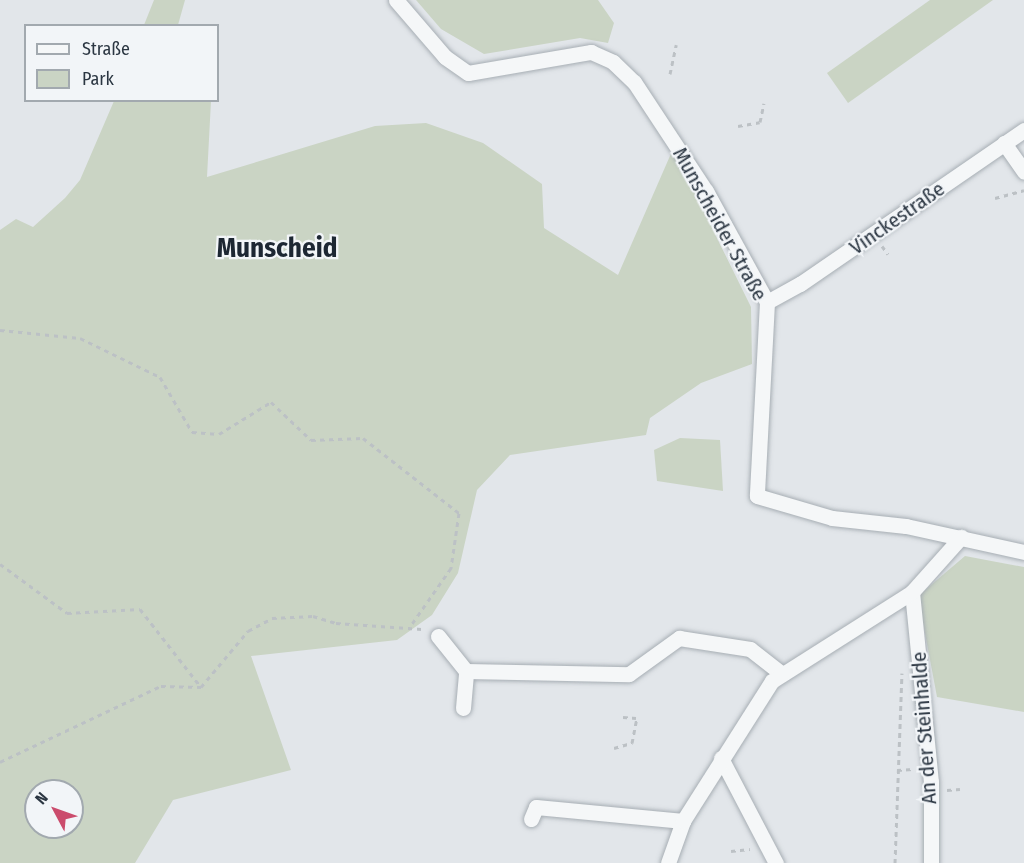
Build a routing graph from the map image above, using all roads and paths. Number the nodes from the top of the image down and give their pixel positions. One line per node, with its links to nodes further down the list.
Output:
1 (396, 0): 11 (street, Munscheider Straße)
2 (676, 45): 3 (path)
3 (670, 74)
4 (764, 103): 5 (path)
5 (738, 126)
6 (1024, 130): 7 (street, Vinckestraße)
7 (1004, 143): 8 (street); 11 (street, Vinckestraße)
8 (1024, 172)
9 (1024, 190): 10 (path)
10 (995, 198)
11 (767, 302): 13 (street, Munscheider Straße)
12 (0, 330): 17 (path)
13 (961, 537): 14 (street, Munscheider Straße); 16 (street)
14 (1024, 552)
15 (0, 564): 22 (path)
16 (912, 592): 21 (street); 35 (street, An der Steinhalde)
17 (409, 628): 18 (path); 22 (path)
18 (438, 636): 20 (street)
19 (902, 669): 29 (path)
20 (466, 671): 21 (street); 23 (street)
21 (781, 673): 26 (street)
22 (201, 687): 27 (path)
23 (463, 708)
24 (624, 716): 25 (path)
25 (614, 748)
26 (721, 758): 31 (street); 33 (street)
27 (0, 762)
28 (921, 769): 29 (path)
29 (897, 770): 34 (path)
30 (531, 819): 31 (street)
31 (683, 821): 32 (street)
32 (668, 863)
33 (777, 863)
34 (895, 863)
35 (931, 863)

